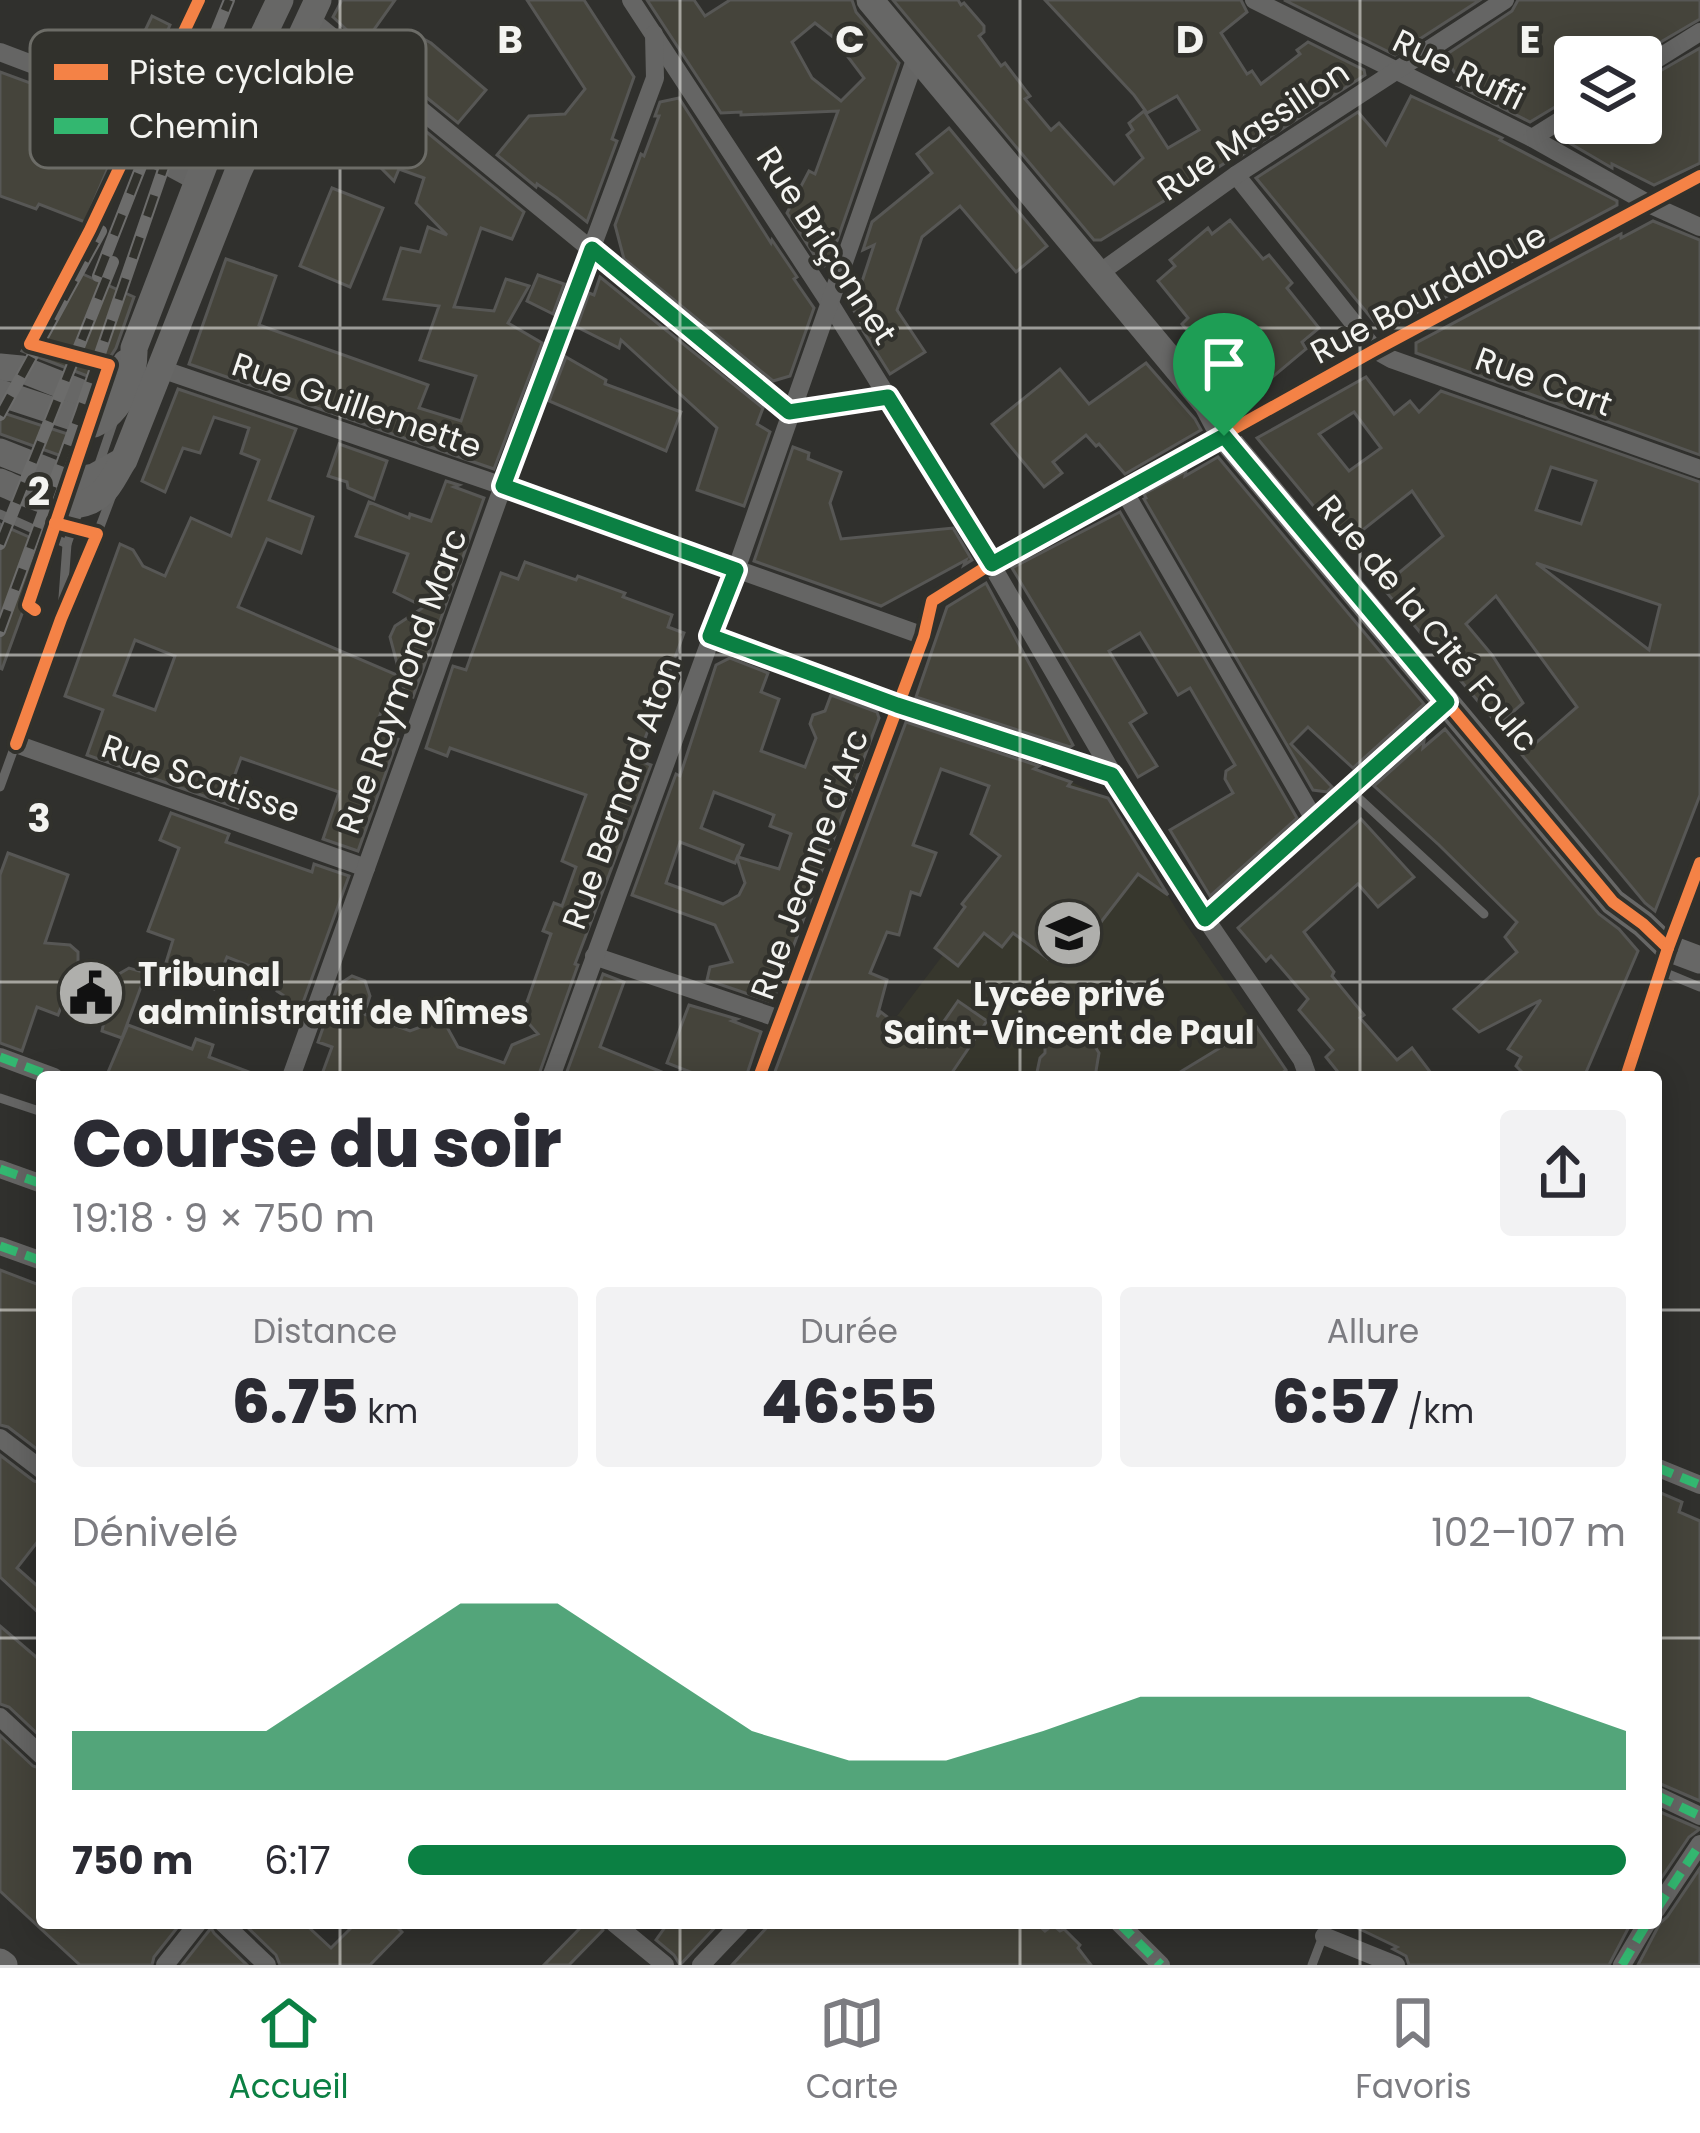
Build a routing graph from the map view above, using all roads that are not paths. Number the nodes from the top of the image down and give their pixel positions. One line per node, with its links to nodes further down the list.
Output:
1 (199, 0): 8 (street)
2 (280, 0): 9 (main road)
3 (631, 0): 12 (street, Rue Briçonnet)
4 (870, 0): 14 (main road, Rue de la Cité Foulc)
5 (1254, 0): 17 (street, Rue Ruffi)
6 (1505, 0): 17 (street, Rue Massillon)
7 (314, 9): 10 (street)
8 (185, 30)
9 (266, 30)
10 (338, 30)
11 (1700, 32): 15 (street)
12 (654, 34): 29 (street, Rue Raymond Marc); 31 (street, Rue Briçonnet)
13 (0, 52): 16 (street)
14 (916, 54): 30 (main road, Rue de la Cité Foulc); 31 (street, Rue Bernard Aton)
15 (1662, 56)
16 (30, 64)
17 (1393, 71): 20 (street, Rue Ruffi); 24 (street, Rue Massillon)
18 (426, 106): 29 (street)
19 (1554, 124): 20 (street)
20 (1532, 138): 27 (street, Rue Ruffi)
21 (170, 168): 26 (street)
22 (202, 168): 26 (main road)
23 (240, 168): 34 (main road)
24 (1236, 176): 30 (street, Rue Massillon); 32 (street, Rue Cart)
25 (1700, 176): 27 (street, Rue Bourdaloue)
26 (196, 182): 38 (main road)
27 (1651, 205): 28 (street, Rue Ruffi); 32 (street, Rue Bourdaloue)
28 (1700, 227)
29 (592, 249): 37 (street); 44 (street, Rue Raymond Marc)
30 (1098, 274): 39 (main road, Rue de la Cité Foulc)
31 (829, 302): 36 (street, Rue Briçonnet); 37 (street, Rue Bernard Aton)
32 (1375, 350): 39 (street, Rue Bourdaloue); 41 (street, Rue Cart)
33 (0, 367): 38 (main road)
34 (161, 369): 38 (main road); 44 (street, Rue Guillemette)
35 (0, 393): 38 (main road)
36 (888, 397): 37 (lane); 49 (street, Rue Briçonnet)
37 (789, 412): 50 (street, Rue Bernard Aton)
38 (114, 421): 42 (main road); 46 (main road); 52 (lane)
39 (1224, 436): 45 (street, Rue Bourdaloue); 55 (main road, Rue de la Cité Foulc)
40 (0, 452): 42 (main road)
41 (1700, 469)
42 (94, 478): 46 (lane)
43 (0, 482): 46 (main road)
44 (503, 486): 50 (street, Rue Guillemette); 63 (street, Rue Raymond Marc)
45 (1124, 491): 49 (street, Rue Bourdaloue); 61 (street)
46 (81, 505): 48 (lane)
47 (0, 514): 48 (lane)
48 (67, 544): 52 (lane)
49 (992, 564): 51 (street, Rue Bourdaloue); 58 (street, Rue Briçonnet)
50 (736, 570): 53 (street, Rue Bernard Aton); 54 (street, Rue Guillemette)
51 (932, 601): 54 (street, Rue Jeanne d'Arc)
52 (61, 619): 57 (lane)
53 (710, 636): 56 (street); 66 (street, Rue Bernard Aton)
54 (924, 636): 56 (street, Rue Jeanne d'Arc)
55 (1447, 702): 60 (street); 67 (main road, Rue de la Cité Foulc)
56 (897, 705): 58 (street); 70 (street, Rue Jeanne d'Arc)
57 (16, 744): 59 (lane); 63 (street, Rue Scatisse)
58 (1112, 775): 65 (street, Rue Briçonnet)
59 (0, 787)
60 (1348, 788): 61 (street); 64 (lane)
61 (1315, 819): 65 (street)
62 (1700, 863): 67 (street)
63 (366, 868): 73 (street, Rue Raymond Marc)
64 (1484, 914)
65 (1205, 919): 76 (street, Rue Briçonnet)
66 (594, 956): 70 (street); 74 (street, Rue Bernard Aton)
67 (1664, 959): 68 (main road, Rue de la Cité Foulc); 69 (lane); 77 (street)
68 (1700, 960)
69 (1700, 987)
70 (780, 1019): 75 (street, Rue Jeanne d'Arc)
71 (0, 1057): 72 (street)
72 (38, 1071)
73 (292, 1071)
74 (553, 1071)
75 (761, 1071)
76 (1306, 1071)
77 (1628, 1071)
78 (0, 1098): 79 (lane)
79 (36, 1110)
80 (0, 1169): 81 (street)
81 (36, 1182)
82 (0, 1246): 83 (street)
83 (36, 1259)
84 (0, 1438): 85 (street)
85 (36, 1465)
86 (1662, 1469): 87 (street)
87 (1700, 1485)
88 (0, 1717): 89 (street)
89 (36, 1750)
90 (1662, 1798): 91 (street)
91 (1700, 1816)
92 (1700, 1844): 93 (street)
93 (1662, 1901)
94 (193, 1929): 101 (street)
95 (230, 1929): 102 (street)
96 (621, 1929): 103 (street)
97 (735, 1929): 104 (street)
98 (1125, 1929): 105 (street)
99 (1326, 1929): 106 (lane); 107 (street)
100 (1643, 1929): 108 (street)
101 (165, 1965)
102 (267, 1965)
103 (665, 1965)
104 (701, 1965)
105 (1161, 1965)
106 (1312, 1965)
107 (1396, 1965)
108 (1622, 1965)

